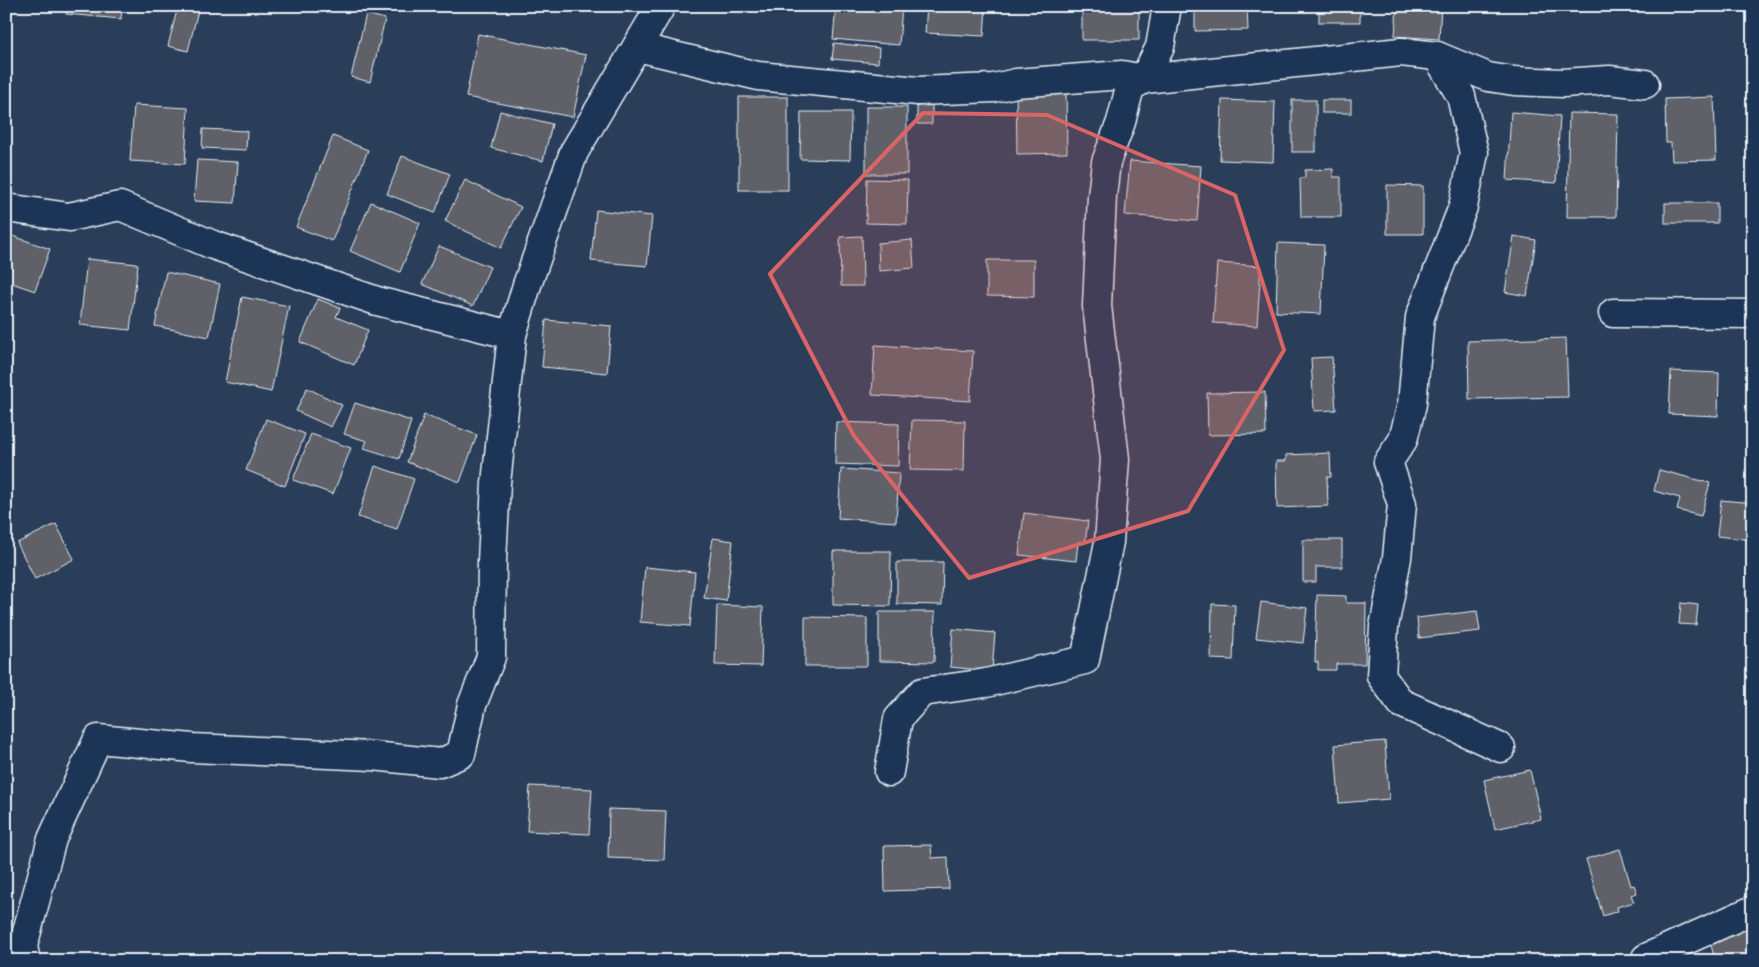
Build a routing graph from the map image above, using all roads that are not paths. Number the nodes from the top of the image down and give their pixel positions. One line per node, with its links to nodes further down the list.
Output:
1 (661, 6): 3 (street)
2 (1168, 6): 5 (street)
3 (637, 47): 5 (street); 10 (street)
4 (1437, 56): 5 (street); 6 (street); 11 (street)
5 (1144, 79): 12 (street)
6 (1645, 84)
7 (6, 208): 10 (street)
8 (1613, 313): 9 (street)
9 (1753, 314)
10 (512, 335): 15 (street)
11 (1501, 748)
12 (889, 772)
13 (1753, 910): 14 (street)
14 (1646, 958)
15 (26, 961)

